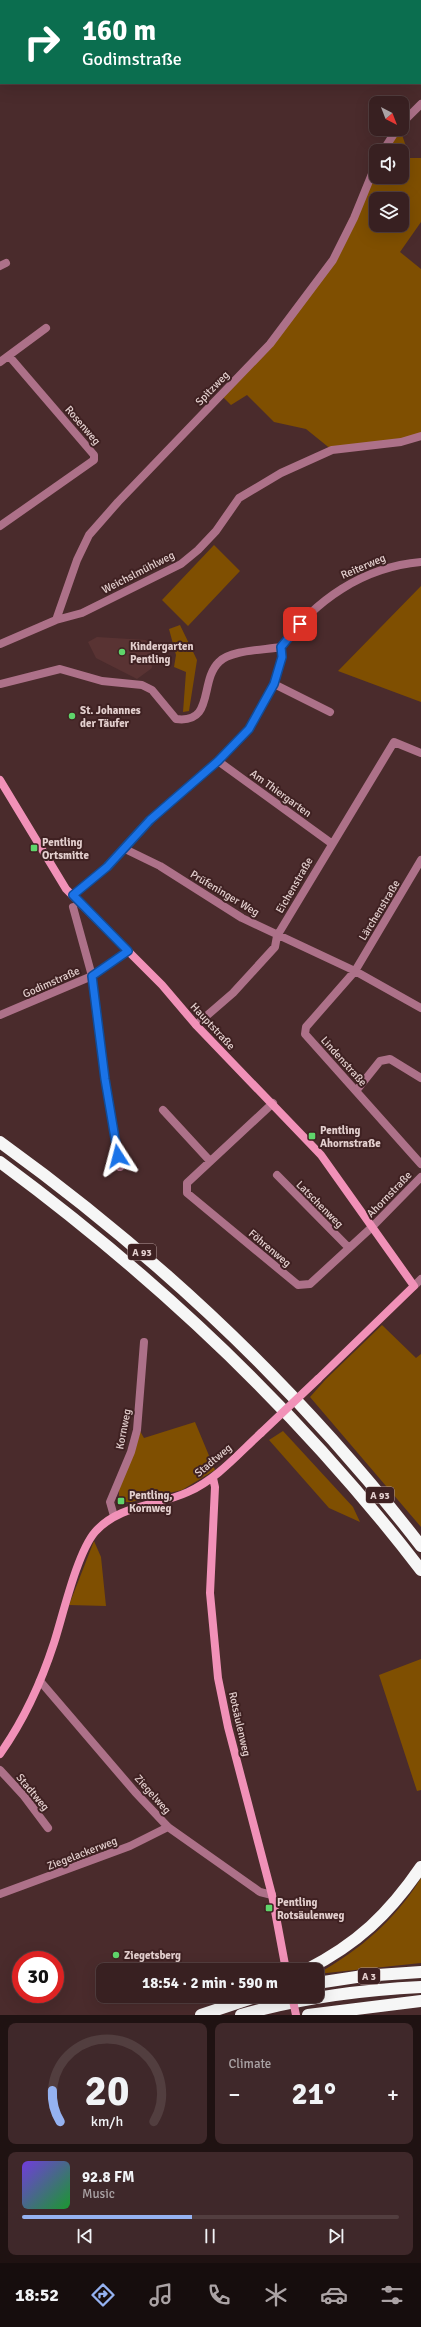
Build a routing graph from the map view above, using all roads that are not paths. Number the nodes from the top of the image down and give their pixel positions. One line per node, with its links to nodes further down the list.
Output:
1 (421, 104): 2 (street)
2 (409, 116)
3 (369, 181): 10 (street, Spitzweg)
4 (46, 328): 5 (street)
5 (8, 356): 6 (street); 8 (street, Rosenweg)
6 (0, 362)
7 (421, 436): 10 (street, Weichslmühlweg)
8 (0, 526)
9 (421, 562): 12 (street, Reiterweg)
10 (56, 620): 11 (street, Weichslmühlweg)
11 (0, 644)
12 (281, 647): 13 (street); 14 (street)
13 (0, 684)
14 (274, 684): 15 (street); 17 (street)
15 (330, 712)
16 (421, 753): 19 (street, Eichenstraße)
17 (218, 761): 19 (street, Am Thiergarten); 20 (street)
18 (0, 780): 22 (street, Hauptstraße)
19 (331, 843): 24 (street, Eichenstraße)
20 (125, 849): 22 (street); 24 (street, Prüfeninger Weg)
21 (421, 860): 26 (street, Lärchenstraße)
22 (73, 895): 25 (street, Hauptstraße)
23 (73, 907): 27 (street)
24 (277, 936): 26 (street, Prüfeninger Weg); 30 (street, Eichenstraße)
25 (128, 951): 27 (street, Godimstraße); 30 (street, Hauptstraße)
26 (355, 971): 28 (street, Prüfeninger Weg); 32 (street, Lindenstraße)
27 (92, 976): 29 (street, Godimstraße); 39 (street)
28 (421, 1008)
29 (0, 1015)
30 (196, 1025): 33 (street, Hauptstraße)
31 (421, 1078): 32 (street)
32 (356, 1091): 38 (street, Lindenstraße)
33 (273, 1103): 36 (street, Föhrenweg); 42 (street, Hauptstraße)
34 (162, 1110): 36 (street)
35 (0, 1142): 50 (highway, A 93)
36 (210, 1161): 43 (street, Föhrenweg)
37 (0, 1162): 49 (highway, A 93)
38 (421, 1164)
39 (120, 1167)
40 (277, 1175): 43 (street, Latschenweg)
41 (421, 1177): 42 (street, Ahornstraße)
42 (372, 1227): 43 (street, Föhrenweg); 45 (street, Hauptstraße)
43 (349, 1248)
44 (421, 1279): 45 (street)
45 (414, 1286): 47 (street, Stadtweg, bridge)
46 (144, 1342): 48 (street, Kornweg)
47 (213, 1478): 48 (street, Stadtweg); 60 (street, Rotsäulenweg)
48 (114, 1516): 53 (street, Stadtweg)
49 (399, 1542): 51 (highway, A 93); 52 (highway)
50 (421, 1546)
51 (421, 1570)
52 (421, 1582)
53 (40, 1682): 54 (street, Stadtweg); 56 (street, Ziegelweg)
54 (0, 1754)
55 (0, 1770): 57 (street, Stadtweg)
56 (168, 1827): 59 (street, Ziegelackerweg); 60 (street, Ziegelweg)
57 (48, 1828)
58 (421, 1867): 62 (highway)
59 (0, 1894)
60 (272, 1895): 61 (street, Rotsäulenweg)
61 (284, 1963)
62 (318, 1963)
63 (421, 1972): 64 (highway, A 3)
64 (324, 1982)
65 (421, 1987): 71 (highway, A 3)
66 (421, 2001): 73 (highway)
67 (223, 2003): 70 (highway)
68 (237, 2003): 70 (highway)
69 (293, 2003): 72 (street, bridge)
70 (205, 2014)
71 (241, 2015)
72 (296, 2015)
73 (308, 2015)

